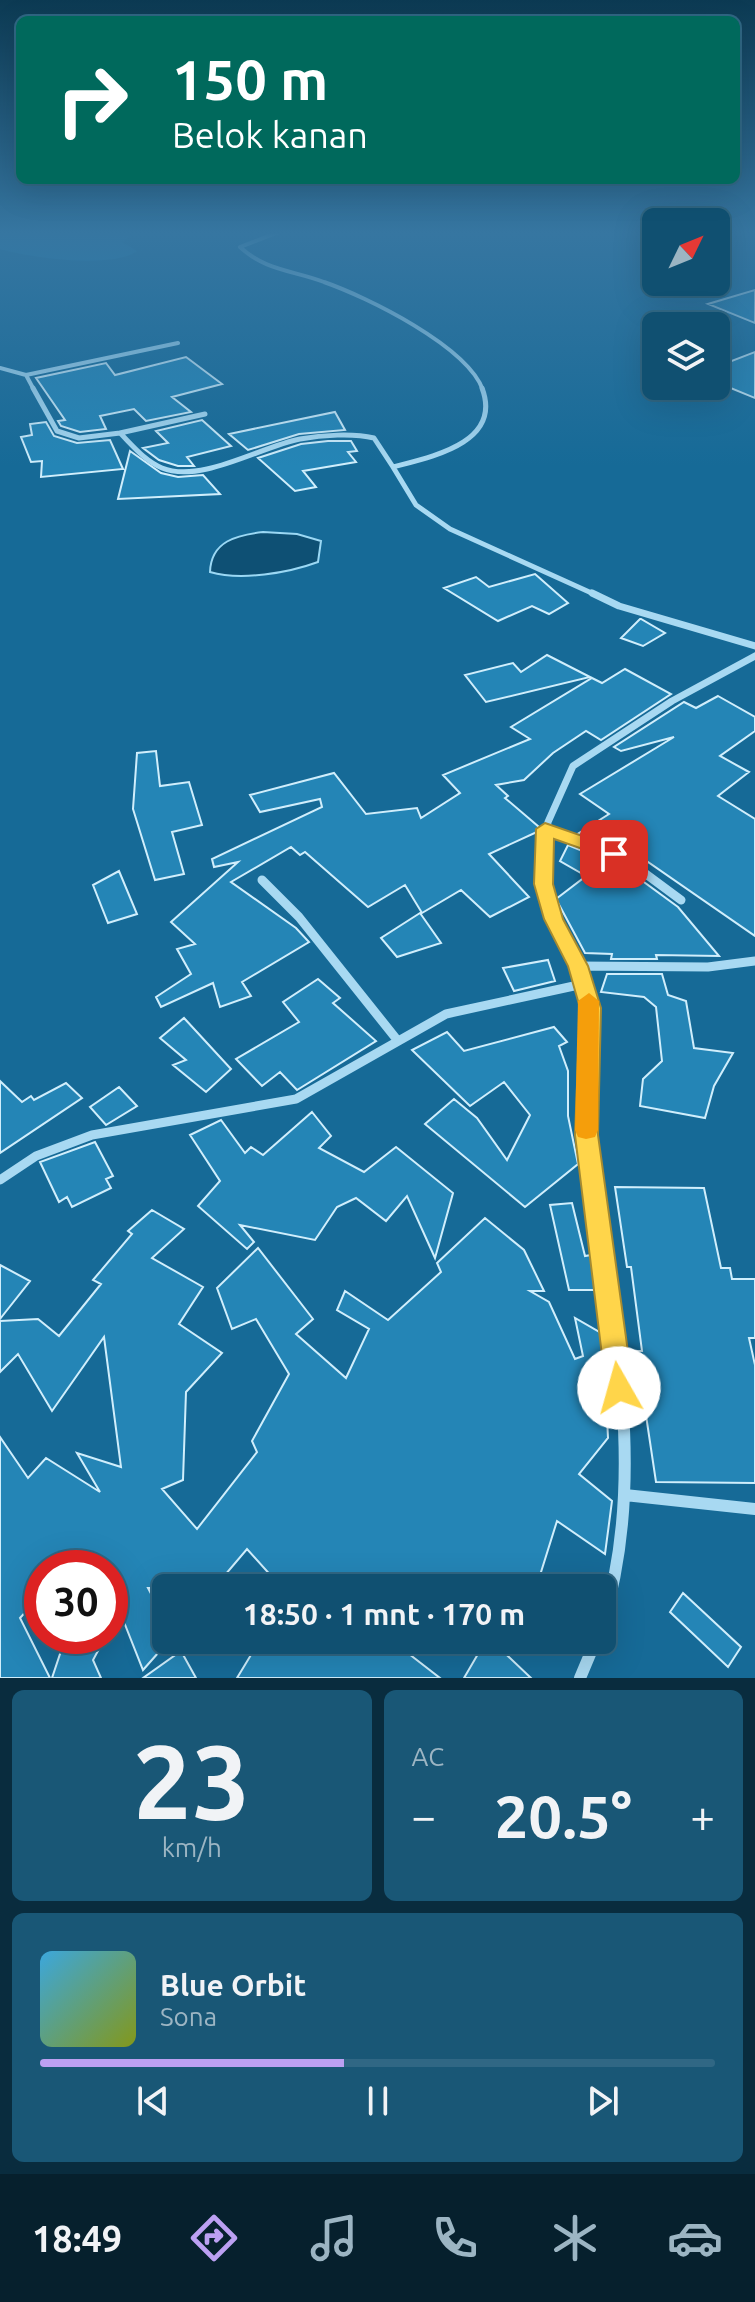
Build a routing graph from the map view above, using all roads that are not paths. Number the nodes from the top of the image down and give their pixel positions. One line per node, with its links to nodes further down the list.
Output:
1 (381, 310): 7 (street)
2 (178, 343): 4 (street)
3 (0, 368): 4 (street)
4 (26, 375): 6 (street)
5 (205, 414): 6 (street)
6 (120, 433): 7 (street)
7 (393, 467): 8 (street)
8 (755, 646)
9 (755, 656): 10 (street)
10 (545, 829): 12 (street); 14 (street)
11 (262, 880): 16 (street)
12 (681, 900)
13 (755, 961): 14 (street)
14 (578, 966): 15 (street)
15 (583, 984): 16 (street); 18 (street)
16 (398, 1041): 17 (street)
17 (0, 1180)
18 (625, 1495): 19 (street); 20 (street)
19 (755, 1509)
20 (616, 1574)
21 (590, 1654): 22 (street)
22 (580, 1678)

